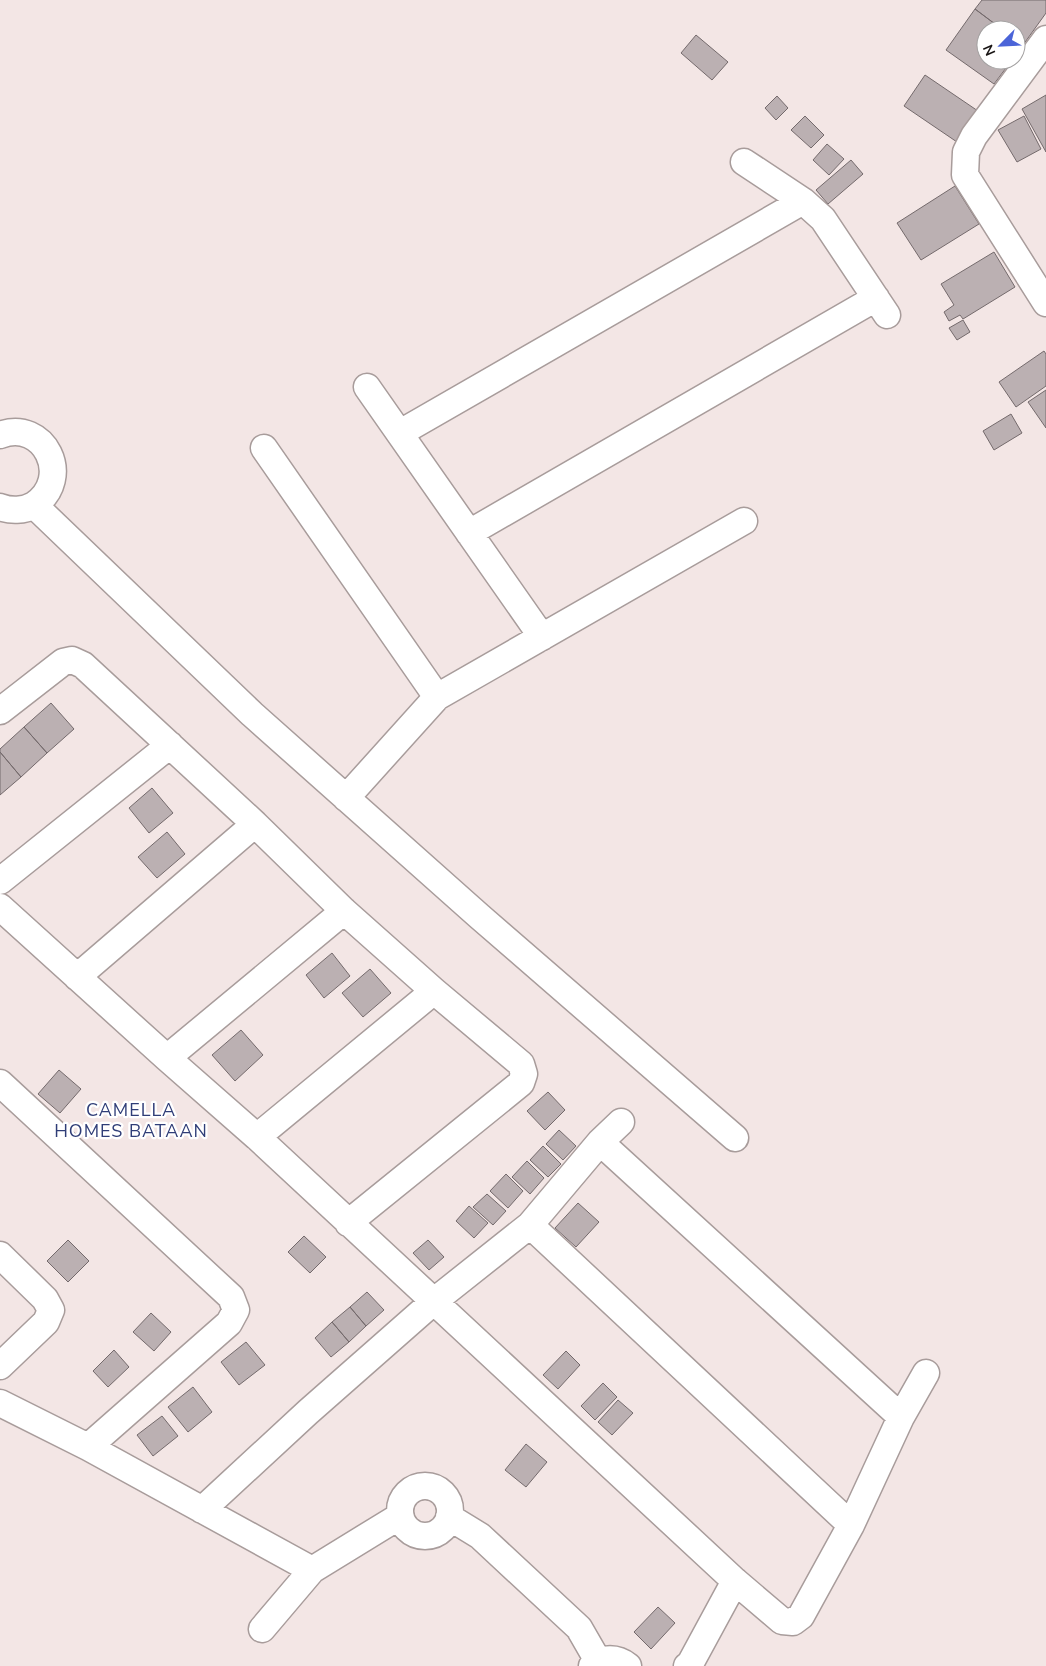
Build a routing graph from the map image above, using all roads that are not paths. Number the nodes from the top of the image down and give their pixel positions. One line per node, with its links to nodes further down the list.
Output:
1 (1046, 39): 4 (street)
2 (744, 162): 3 (street)
3 (803, 201): 7 (street); 12 (street)
4 (1046, 304)
5 (367, 387): 7 (street)
6 (3, 428): 9 (street)
7 (400, 433): 12 (street)
8 (264, 448): 14 (street)
9 (34, 505): 10 (street); 17 (street)
10 (2, 513)
11 (744, 521): 13 (street)
12 (469, 533): 13 (street)
13 (542, 637): 14 (street)
14 (437, 697): 17 (street)
15 (0, 711): 16 (street)
16 (170, 745): 18 (street); 19 (street)
17 (346, 798): 28 (street)
18 (255, 824): 21 (street); 22 (street)
19 (0, 882)
20 (0, 907): 22 (street)
21 (344, 911): 23 (street); 24 (street)
22 (77, 977): 24 (street)
23 (434, 991): 27 (street); 30 (street)
24 (166, 1058): 27 (street)
25 (0, 1084): 38 (street)
26 (621, 1122): 29 (street)
27 (258, 1138): 30 (street)
28 (735, 1138)
29 (600, 1142): 31 (street); 37 (street)
30 (348, 1224): 33 (street)
31 (530, 1225): 33 (street); 42 (street)
32 (0, 1255): 34 (street)
33 (433, 1302): 39 (street); 44 (street)
34 (0, 1366)
35 (926, 1373): 37 (street)
36 (0, 1403): 38 (street)
37 (901, 1416): 42 (street)
38 (88, 1447): 39 (street)
39 (202, 1510): 43 (street)
40 (400, 1516): 41 (street); 41 (street); 43 (street)
41 (449, 1517): 46 (street)
42 (851, 1525): 44 (street)
43 (312, 1570): 45 (street)
44 (735, 1581): 48 (street)
45 (262, 1629)
46 (595, 1664): 47 (street)
47 (628, 1666)
48 (687, 1666)

